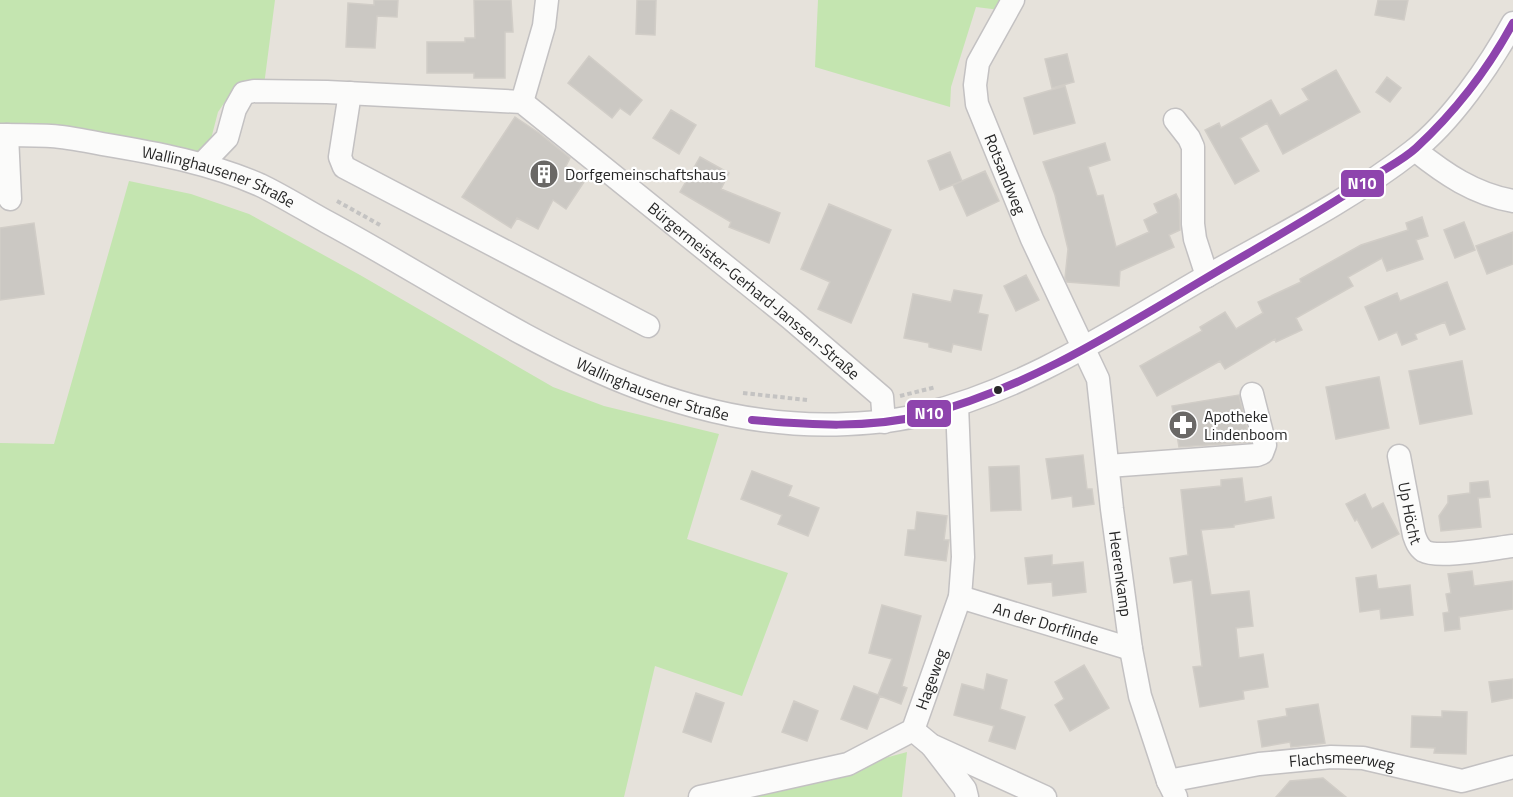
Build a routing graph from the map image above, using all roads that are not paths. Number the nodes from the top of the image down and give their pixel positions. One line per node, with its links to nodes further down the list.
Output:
1 (547, 0): 5 (street)
2 (1013, 0): 14 (street, Rotsandweg)
3 (1513, 23): 8 (street, Wallinghausener Straße)
4 (350, 93): 5 (street); 9 (street); 13 (street)
5 (522, 102): 17 (street, Bürgermeister-Gerhard-Janssen-Straße)
6 (1175, 120): 12 (street)
7 (4, 135): 9 (street, Wallinghausener Straße); 10 (street)
8 (1415, 150): 11 (street); 12 (street, Wallinghausener Straße)
9 (202, 164): 17 (street, Wallinghausener Straße)
10 (10, 199)
11 (1513, 201)
12 (1207, 276): 14 (street, Wallinghausener Straße)
13 (648, 326)
14 (1085, 347): 16 (street, Wallinghausener Straße); 19 (street, Heerenkamp)
15 (1252, 394): 19 (street)
16 (957, 405): 17 (street, Wallinghausener Straße); 21 (street, Hageweg)
17 (883, 412)
18 (1399, 456): 20 (street, Up Höcht)
19 (1108, 466): 22 (street, Heerenkamp)
20 (1513, 546)
21 (960, 597): 22 (street, An der Dorflinde); 23 (street, Hageweg)
22 (1131, 649): 26 (street, Heerenkamp)
23 (913, 730): 24 (street); 28 (street, Hageweg)
24 (931, 745): 29 (street); 30 (street)
25 (1513, 767): 27 (street, Flachsmeerweg)
26 (1172, 789): 27 (street, Flachsmeerweg)
27 (1457, 789)
28 (700, 797)
29 (967, 797)
30 (1046, 797)

